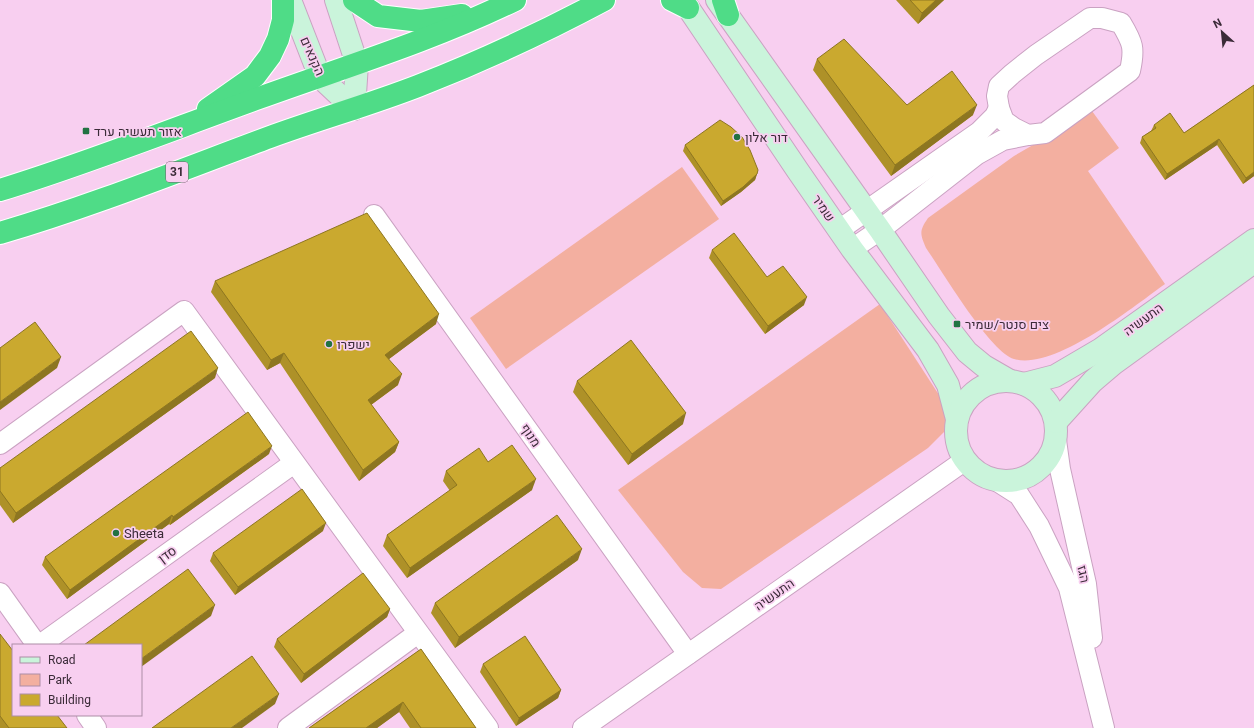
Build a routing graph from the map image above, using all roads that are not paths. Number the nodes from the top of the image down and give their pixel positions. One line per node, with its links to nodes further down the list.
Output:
1 (283, 0): 15 (highway)
2 (290, 0): 12 (street, הקנאים)
3 (336, 0): 11 (street)
4 (354, 0): 10 (highway)
5 (515, 0): 10 (highway)
6 (616, 0): 7 (highway)
7 (599, 3): 14 (highway, 31)
8 (681, 3): 20 (street, שמיר)
9 (723, 5): 18 (street)
10 (494, 10): 11 (highway)
11 (357, 64): 12 (highway); 14 (street)
12 (320, 77): 14 (street, הקנאים); 15 (highway)
13 (999, 108): 16 (street); 16 (street); 18 (street)
14 (354, 109): 22 (highway, 31)
15 (183, 126): 17 (highway)
16 (1028, 135): 21 (street)
17 (0, 190)
18 (866, 210): 20 (street); 21 (street)
19 (374, 214): 37 (street, מנוף)
20 (840, 230): 24 (street, שמיר)
21 (880, 230): 24 (street); 26 (street)
22 (0, 233)
23 (1254, 240): 26 (street, התעשיה)
24 (852, 249): 27 (street, שמיר)
25 (1254, 262): 28 (street, התעשיה)
26 (1017, 382): 27 (street); 28 (street)
27 (957, 419): 30 (street)
28 (1056, 431): 32 (street); 39 (street, הגז)
29 (0, 444): 31 (street)
30 (964, 461): 32 (street); 37 (street, התעשיה)
31 (294, 463): 34 (street); 36 (street, סדן)
32 (997, 482): 39 (street, הגז)
33 (0, 593): 35 (street)
34 (418, 633): 41 (street); 42 (street)
35 (36, 644)
36 (41, 644)
37 (688, 654): 43 (street, התעשיה)
38 (88, 716): 40 (street)
39 (1102, 719)
40 (96, 728)
41 (288, 728)
42 (488, 728)
43 (583, 728)

